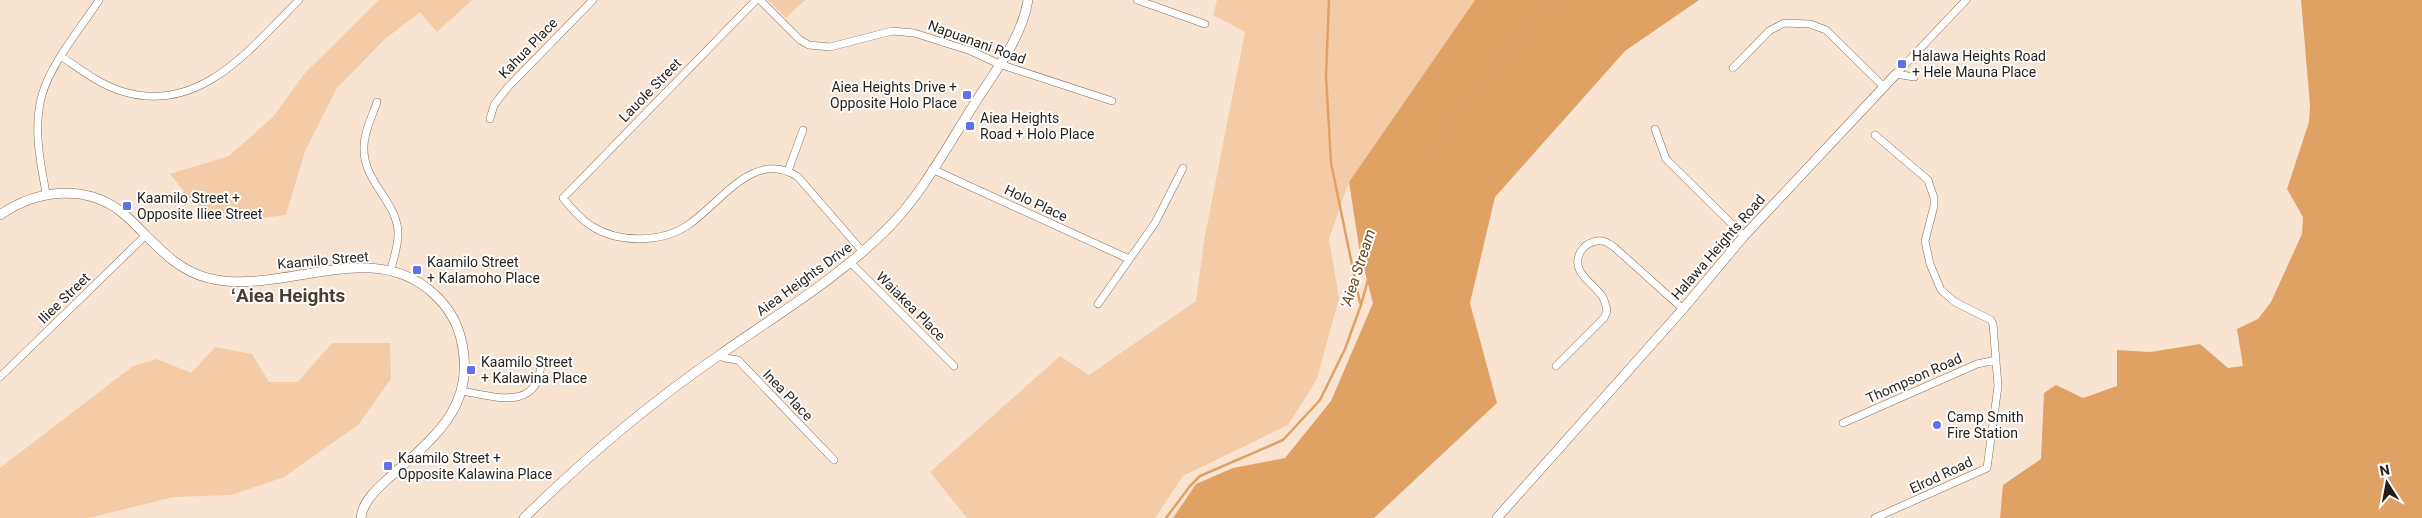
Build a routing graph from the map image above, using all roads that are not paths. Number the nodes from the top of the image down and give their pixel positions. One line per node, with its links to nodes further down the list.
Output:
1 (100, 0): 9 (street)
2 (299, 0): 9 (street)
3 (592, 0): 17 (street, Kahua Place)
4 (758, 0): 10 (street, Napuanani Road); 23 (street, Lauole Street)
5 (1028, 0): 10 (street, Aiea Heights Drive)
6 (1137, 0): 8 (street)
7 (1966, 0): 12 (street, Halawa Heights Road)
8 (1205, 24)
9 (62, 57): 24 (street)
10 (999, 64): 15 (street, Napuanani Road); 22 (street, Aiea Heights Drive)
11 (1733, 68): 14 (street)
12 (1896, 74): 13 (street); 14 (street, Halawa Heights Road)
13 (1914, 77)
14 (1884, 87): 27 (street, Halawa Heights Road)
15 (1112, 100)
16 (377, 102): 31 (street)
17 (490, 119)
18 (1655, 129): 27 (street)
19 (803, 130): 23 (street)
20 (1875, 134): 36 (street, Elrod Road)
21 (1183, 168): 29 (street)
22 (932, 169): 28 (street, Aiea Heights Drive); 29 (street, Holo Place)
23 (788, 171): 28 (street)
24 (46, 193): 25 (street, Kaamilo Street); 26 (street, Kaamilo Street)
25 (0, 215)
26 (146, 236): 31 (street, Kaamilo Street); 39 (street, Iliee Street)
27 (1744, 236): 33 (street, Halawa Heights Road)
28 (863, 252): 30 (street, Aiea Heights Drive)
29 (1129, 259): 32 (street)
30 (851, 263): 34 (street, Aiea Heights Drive); 37 (street, Waiakea Place)
31 (391, 270): 40 (street, Kaamilo Street)
32 (1098, 304)
33 (1683, 309): 38 (street); 45 (street, Halawa Heights Road)
34 (720, 354): 42 (street, Inea Place); 44 (street, Aiea Heights Drive)
35 (541, 360): 40 (street)
36 (1996, 360): 41 (street, Thompson Road); 46 (street, Elrod Road)
37 (954, 366)
38 (1556, 366)
39 (0, 377)
40 (462, 391): 43 (street, Kaamilo Street)
41 (1843, 423)
42 (834, 460)
43 (361, 518)
44 (524, 518)
45 (1497, 518)
46 (1875, 518)

